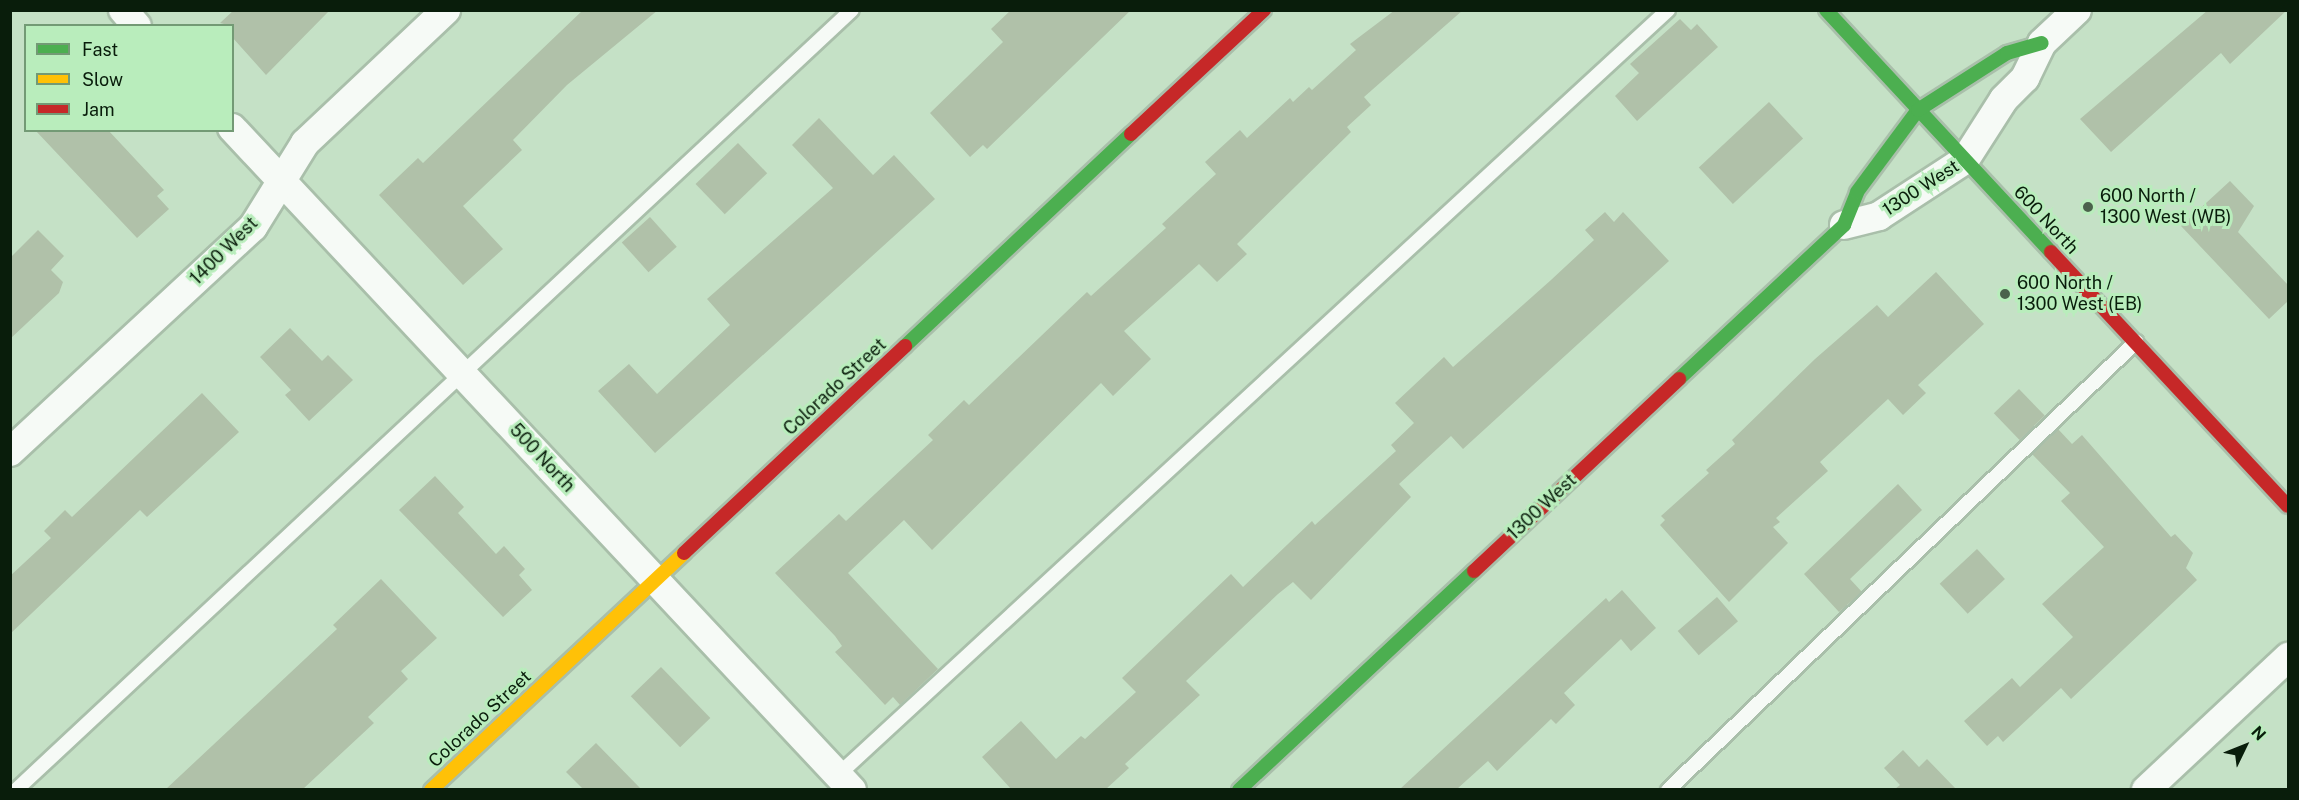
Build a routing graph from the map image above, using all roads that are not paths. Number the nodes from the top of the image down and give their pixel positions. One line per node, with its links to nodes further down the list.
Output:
1 (123, 10): 8 (street)
2 (446, 10): 13 (street, 1400 West)
3 (852, 10): 16 (lane)
4 (1264, 10): 19 (street, Colorado Street)
5 (1668, 10): 21 (lane)
6 (1826, 10): 10 (street, 600 North)
7 (2077, 10): 9 (street, 1300 West)
8 (135, 24)
9 (2042, 43): 10 (street, 1300 West); 12 (street, 1300 West)
10 (1918, 110): 12 (street, 600 North); 14 (street, 1300 West)
11 (234, 130): 13 (street, 500 North)
12 (1965, 160): 14 (street, 1300 West); 15 (street, 600 North)
13 (282, 181): 16 (street, 500 North); 17 (street, 1400 West)
14 (1844, 225): 24 (street, 1300 West)
15 (2136, 342): 18 (street, 600 North); 25 (lane)
16 (463, 373): 19 (street, 500 North); 22 (lane)
17 (10, 452)
18 (2289, 506)
19 (655, 579): 21 (street, 500 North); 23 (street, Colorado Street)
20 (2289, 657): 26 (street)
21 (845, 782)
22 (16, 789)
23 (430, 789)
24 (1239, 789)
25 (1668, 789)
26 (2146, 789)

